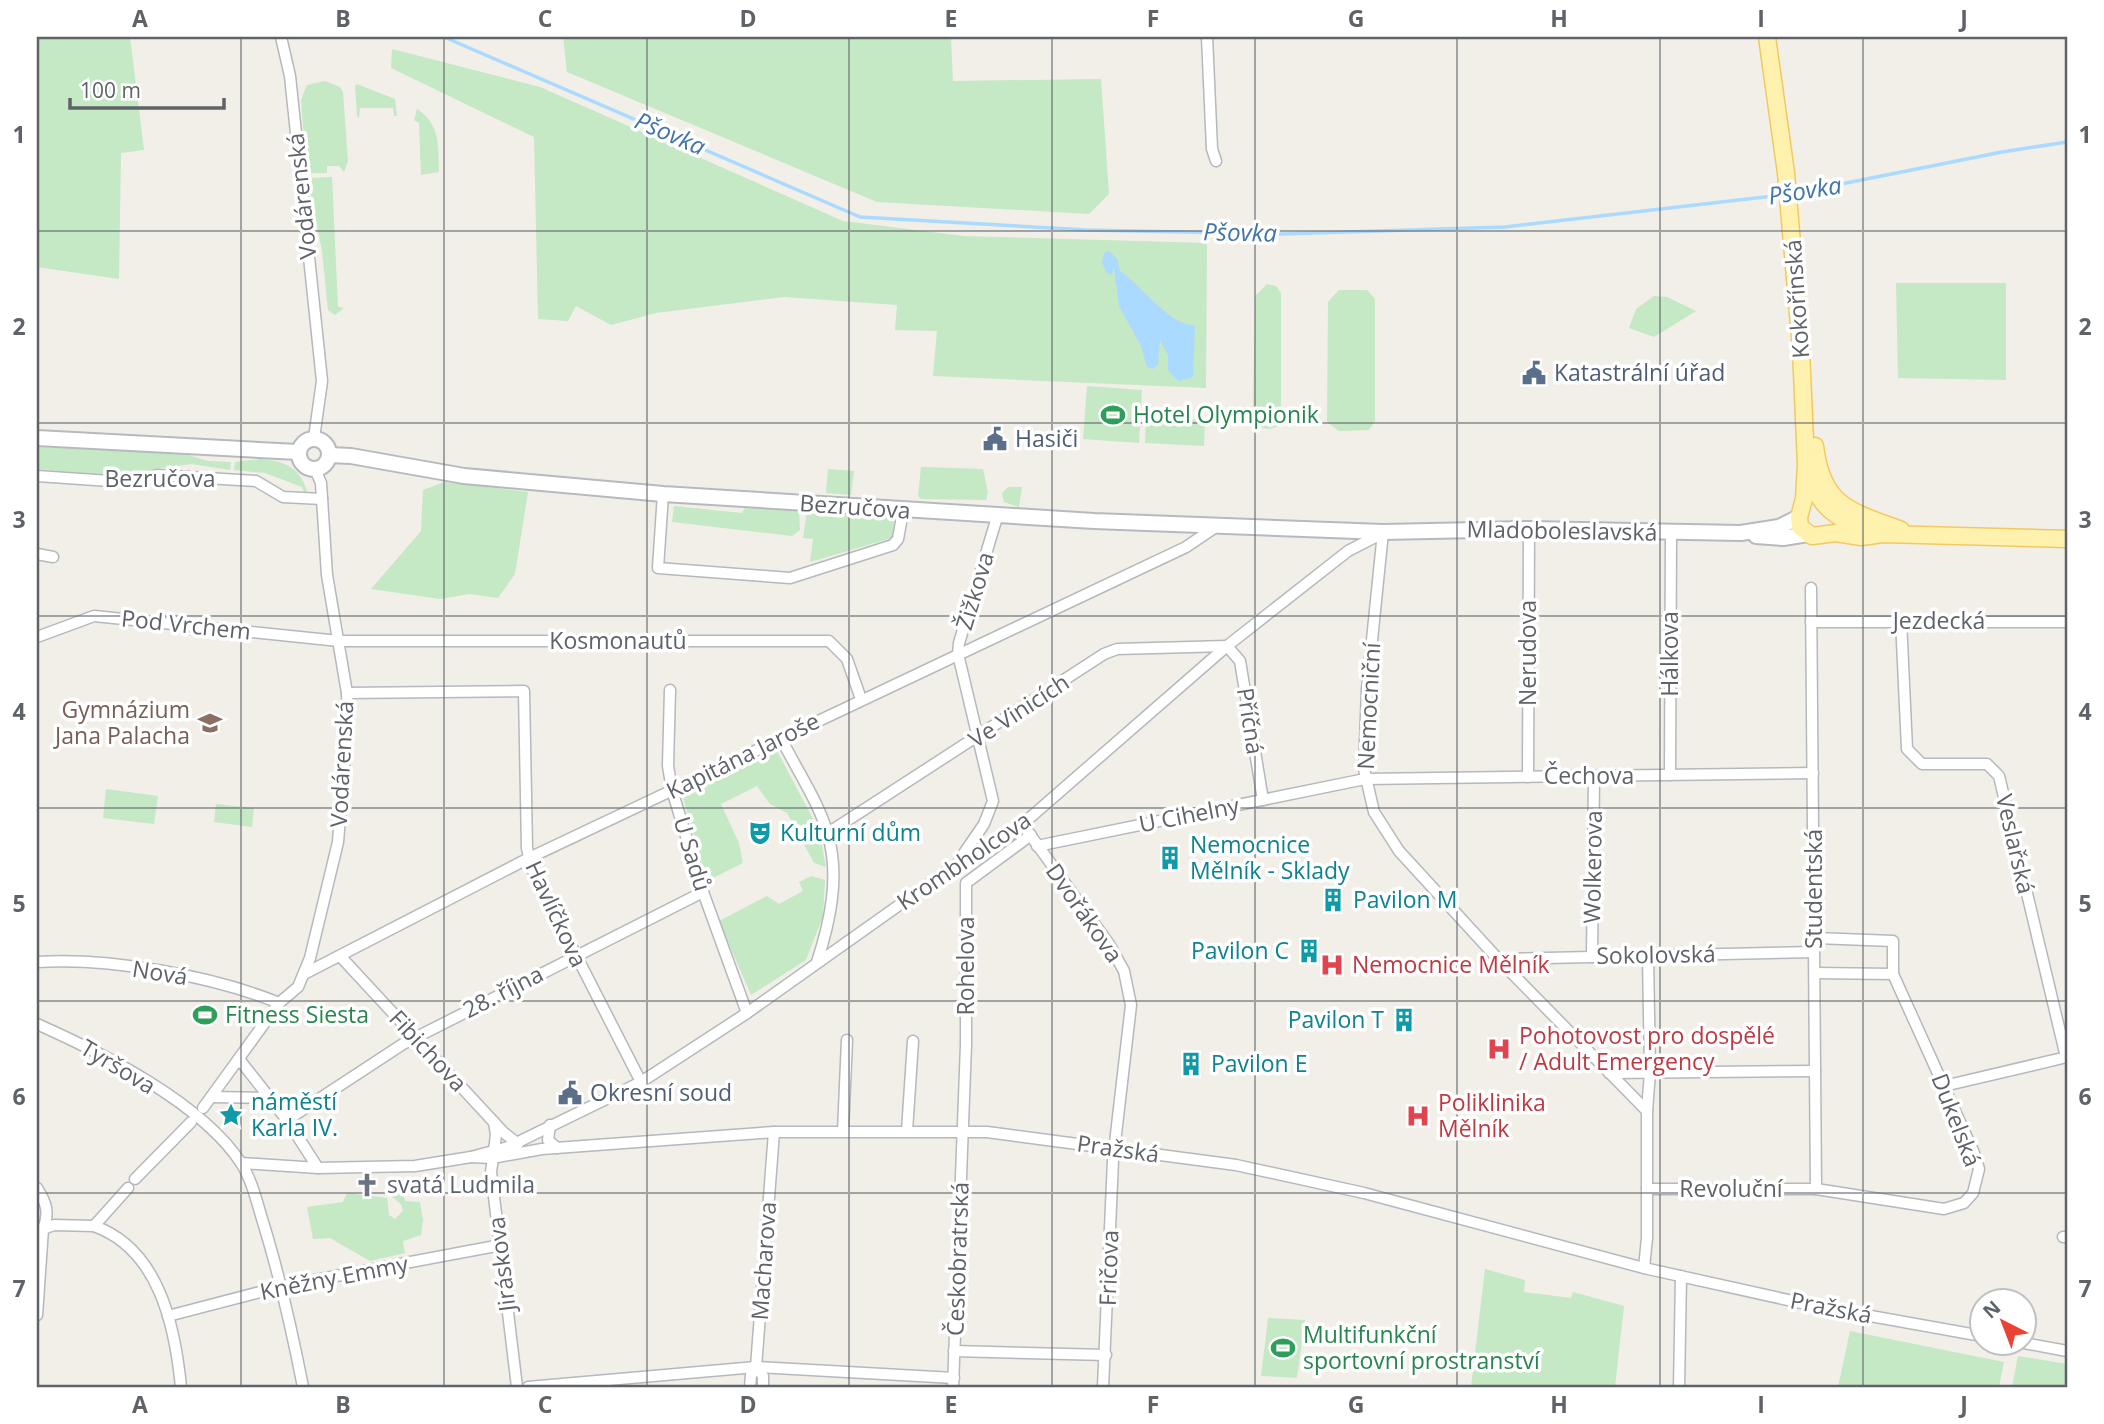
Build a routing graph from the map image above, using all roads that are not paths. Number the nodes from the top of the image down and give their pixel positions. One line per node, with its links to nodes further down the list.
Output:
1 (281, 37): 9 (street, Vodárenská)
2 (1207, 37): 6 (street)
3 (1767, 37): 5 (main road, Kokořínská)
4 (1774, 37): 5 (main road, Kokořínská)
5 (1782, 132): 7 (main road, Kokořínská)
6 (1216, 161)
7 (1805, 413): 12 (main road, Kokořínská); 28 (main road)
8 (37, 438): 10 (street, Bezručova)
9 (314, 438): 10 (street); 11 (street)
10 (298, 452): 13 (street)
11 (329, 455): 13 (street); 15 (street, Bezručova)
12 (1806, 466): 17 (main road, Kokořínská); 20 (main road, Kokořínská)
13 (315, 469): 16 (street, Vodárenská)
14 (37, 476): 16 (street, Bezručova)
15 (663, 494): 18 (street, Bezručova); 18 (street)
16 (322, 499): 37 (street, Vodárenská)
17 (1826, 509): 20 (main road, Mladoboleslavská); 26 (main road); 27 (main road, Mladoboleslavská)
18 (902, 511): 19 (street, Bezručova)
19 (998, 514): 21 (street, Bezručova); 39 (street, Žižkova)
20 (1800, 514): 25 (street, Mladoboleslavská); 26 (main road)
21 (1218, 525): 23 (street, Bezručova); 39 (street, Kapitána Jaroše)
22 (1529, 529): 23 (street, Mladoboleslavská); 24 (street, Mladoboleslavská); 47 (street, Nerudova)
23 (1383, 532): 38 (street, Krombholcova); 49 (street, Nemocniční)
24 (1671, 532): 25 (street, Mladoboleslavská); 46 (street, Hálkova)
25 (1741, 533): 26 (street, Mladoboleslavská)
26 (1815, 534): 27 (main road, Mladoboleslavská)
27 (1882, 534): 28 (main road, Mladoboleslavská)
28 (1916, 535): 29 (main road, Mladoboleslavská)
29 (2067, 538)
30 (37, 554): 31 (street)
31 (53, 557)
32 (1811, 589): 34 (street, Studentská)
33 (1901, 620): 34 (street, Jezdecká); 35 (street, Jezdecká); 77 (street, Veslařská)
34 (1811, 622): 45 (street, Studentská)
35 (2067, 622)
36 (37, 637): 37 (street, Pod Vrchem)
37 (339, 641): 41 (street, Vodárenská); 42 (street, Kosmonautů)
38 (1227, 646): 43 (street, Ve Vinicích); 51 (street, Příčná); 52 (street, Krombholcova)
39 (958, 654): 42 (street, Kapitána Jaroše); 43 (street, Žižkova)
40 (670, 690): 50 (street, U Sadů)
41 (347, 692): 56 (street, Havlíčkova); 69 (street, Vodárenská)
42 (861, 699): 44 (street, Kapitána Jaroše)
43 (979, 737): 53 (street, Ve Vinicích); 57 (street, Žižkova)
44 (781, 738): 50 (street, Kapitána Jaroše); 53 (street)
45 (1813, 773): 46 (street, Čechova); 59 (street, Studentská)
46 (1670, 775): 48 (street, Čechova)
47 (1528, 777): 48 (street, Čechova); 49 (street, Čechova)
48 (1594, 777): 64 (street, Wolkerova)
49 (1365, 779): 51 (street, U Cihelny); 65 (street, Nemocniční)
50 (672, 790): 56 (street, Kapitána Jaroše); 58 (street, U Sadů)
51 (1263, 800): 55 (street, U Cihelny)
52 (1023, 825): 54 (street); 57 (street, Krombholcova)
53 (828, 833): 66 (street)
54 (1031, 835): 55 (street); 91 (street, Rohelova)
55 (1037, 846): 97 (street, Dvořákova)
56 (529, 858): 61 (street, Havlíčkova); 63 (street, Kapitána Jaroše)
57 (957, 864): 66 (street, Krombholcova)
58 (703, 892): 61 (street, 28. října); 72 (street, U Sadů)
59 (1816, 938): 60 (street, Studentská); 70 (street)
60 (1814, 952): 62 (street, Sokolovská); 68 (street, Studentská)
61 (574, 956): 74 (street, 28. října); 82 (street, Havlíčkova)
62 (1648, 956): 64 (street, Sokolovská); 80 (street)
63 (341, 957): 69 (street, Kapitána Jaroše); 74 (street, Fibichova)
64 (1592, 957): 65 (street, Sokolovská)
65 (1498, 959): 81 (street, Nemocniční)
66 (820, 961): 72 (street, Krombholcova)
67 (37, 962): 71 (street, Nová)
68 (1815, 973): 70 (street); 79 (street, Studentská)
69 (304, 974): 71 (street, Kapitána Jaroše)
70 (1893, 974): 83 (street, Dukelská)
71 (279, 1003): 78 (street)
72 (747, 1013): 82 (street, Krombholcova)
73 (37, 1024): 87 (street, Tyršova)
74 (416, 1037): 88 (street); 89 (street, Fibichova)
75 (847, 1041): 92 (street)
76 (913, 1041): 93 (street)
77 (2067, 1057): 83 (street)
78 (239, 1059): 84 (street); 85 (street)
79 (1815, 1071): 80 (street); 105 (street, Studentská)
80 (1650, 1072): 81 (street); 86 (street)
81 (1609, 1073): 86 (street, Nemocniční)
82 (640, 1082): 90 (street, Krombholcova)
83 (1944, 1086): 105 (street, Dukelská)
84 (211, 1097): 85 (street); 87 (street)
85 (270, 1098): 88 (street)
86 (1647, 1111): 104 (street)
87 (196, 1115): 101 (street); 106 (street)
88 (287, 1120): 102 (street)
89 (494, 1122): 95 (street, Fibichova); 99 (street)
90 (550, 1125): 95 (street, Krombholcova); 96 (street)
91 (962, 1130): 93 (street, Pražská); 97 (street, Pražská); 116 (street, Českobratrská)
92 (843, 1131): 93 (street, Pražská); 94 (street, Pražská)
93 (907, 1131)
94 (774, 1132): 96 (street, Pražská); 119 (street, Macharova)
95 (517, 1143): 98 (street, Pražská); 99 (street, Pražská)
96 (557, 1148): 98 (street, Pražská)
97 (1114, 1148): 109 (street, Pražská); 118 (street, Fričova)
98 (542, 1149): 99 (street, Pražská)
99 (493, 1150): 100 (street, Pražská); 100 (street, Pražská); 108 (street, Jiráskova)
100 (476, 1156): 102 (street, Pražská)
101 (241, 1163): 102 (street, Pražská); 111 (street)
102 (318, 1168)
103 (37, 1188): 107 (street)
104 (1647, 1189): 105 (street, Revoluční); 109 (street)
105 (1816, 1189)
106 (94, 1226): 107 (street); 113 (street)
107 (43, 1228): 112 (street)
108 (501, 1245): 111 (street, Kněžny Emmy); 123 (street, Jiráskova)
109 (1644, 1268): 110 (street, Pražská)
110 (1681, 1276): 114 (street, Pražská); 128 (street)
111 (283, 1286): 113 (street, Kněžny Emmy); 122 (street)
112 (37, 1315)
113 (168, 1317): 121 (street)
114 (1968, 1333)
115 (2038, 1346): 117 (street)
116 (954, 1351): 118 (street); 120 (street, Českobratrská)
117 (2067, 1351)
118 (1106, 1354): 127 (street, Fričova)
119 (756, 1367): 120 (street); 124 (street); 125 (street); 126 (street, Macharova)
120 (954, 1383)
121 (181, 1387)
122 (303, 1387)
123 (517, 1387)
124 (528, 1387)
125 (750, 1387)
126 (763, 1387)
127 (1103, 1387)
128 (1679, 1387)

